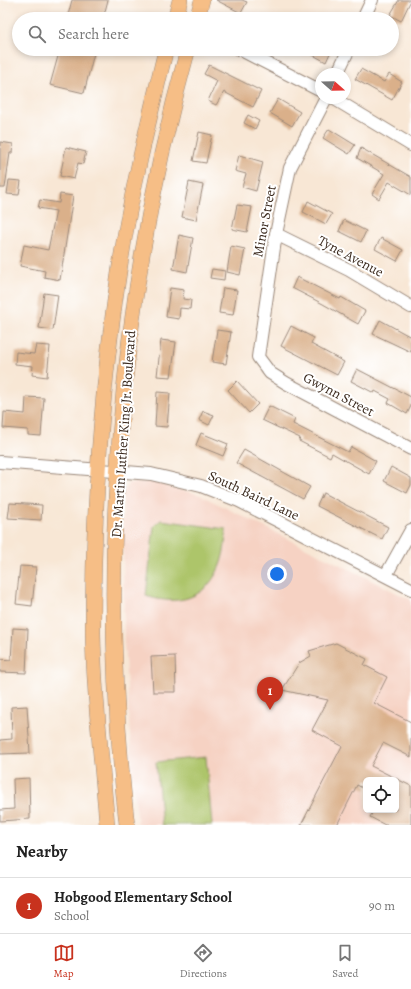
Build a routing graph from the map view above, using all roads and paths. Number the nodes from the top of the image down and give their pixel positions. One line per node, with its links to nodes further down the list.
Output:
1 (180, 0): 4 (main road)
2 (202, 0): 5 (main road)
3 (372, 0): 6 (street)
4 (178, 12)
5 (199, 12)
6 (366, 12)
7 (164, 56): 21 (main road, Dr. Martin Luther King Jr. Boulevard)
8 (186, 56): 22 (main road, Dr. Martin Luther King Jr. Boulevard)
9 (253, 56): 12 (street)
10 (346, 56): 11 (street)
11 (340, 68)
12 (315, 88)
13 (323, 104): 16 (street, Minor Street)
14 (343, 104): 15 (street)
15 (411, 145)
16 (276, 234): 17 (street, Tyne Avenue); 18 (street, Minor Street)
17 (411, 307)
18 (258, 357): 19 (street, Gwynn Street)
19 (411, 449)
20 (0, 462): 21 (street, South Baird Lane)
21 (98, 470): 22 (street, South Baird Lane); 26 (main road, Dr. Martin Luther King Jr. Boulevard)
22 (118, 471): 24 (street, South Baird Lane); 27 (main road, Dr. Martin Luther King Jr. Boulevard)
23 (411, 530): 24 (street)
24 (386, 575): 25 (street, South Baird Lane)
25 (411, 589)
26 (107, 825)
27 (127, 825)

